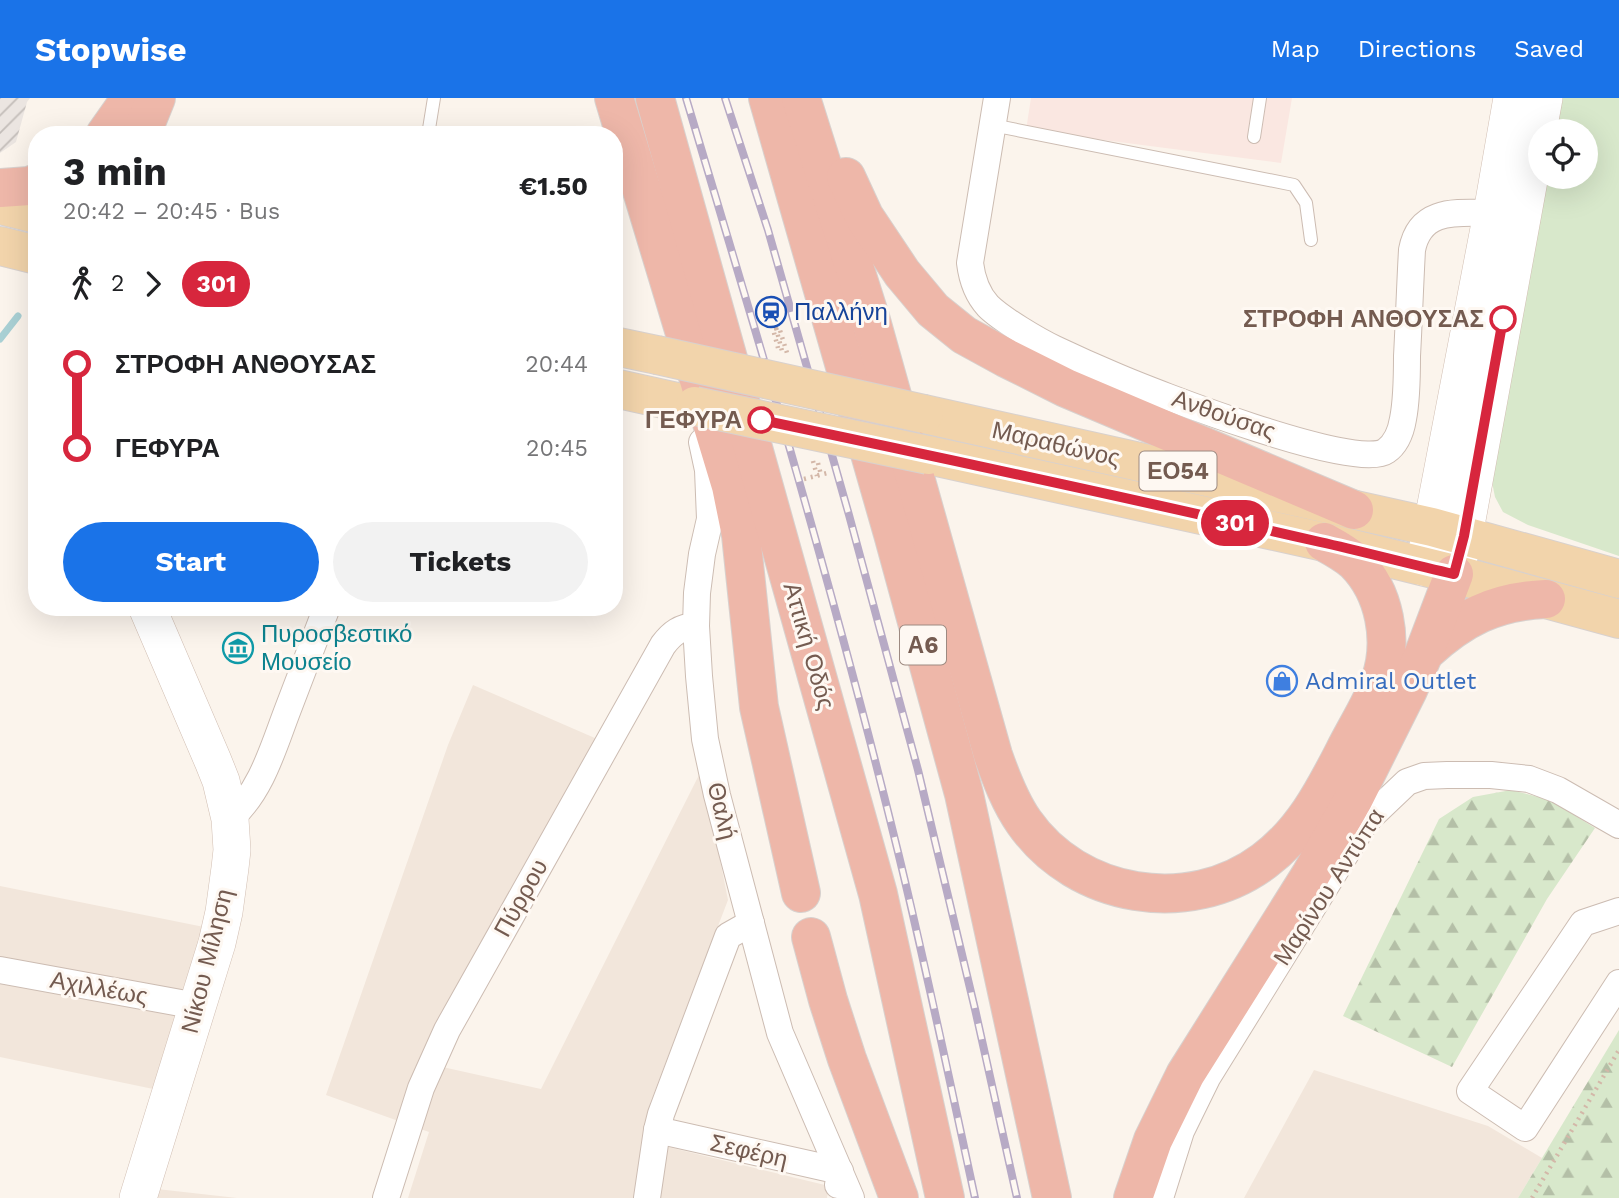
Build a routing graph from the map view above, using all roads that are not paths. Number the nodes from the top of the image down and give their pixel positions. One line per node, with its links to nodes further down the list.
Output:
1 (434, 98): 12 (lane)
2 (614, 98): 13 (highway)
3 (655, 98): 55 (highway, Αττική Οδός)
4 (768, 98): 56 (highway, Α6)
5 (802, 98): 29 (highway)
6 (817, 98): 27 (highway)
7 (997, 98): 11 (street, Ανθούσας)
8 (1260, 98): 15 (lane)
9 (1512, 98): 20 (street)
10 (1544, 98): 28 (street)
11 (992, 125): 20 (street, Ανθούσας); 21 (lane)
12 (429, 126)
13 (622, 126)
14 (623, 128): 40 (highway)
15 (1254, 137)
16 (28, 186): 17 (highway)
17 (0, 188)
18 (0, 205): 19 (main road)
19 (28, 212)
20 (1492, 213): 28 (street)
21 (1311, 240)
22 (0, 246): 23 (main road)
23 (28, 253)
24 (623, 348): 27 (main road, Μαραθώνος / ΕΟ54, bridge)
25 (623, 390): 26 (main road, Μαραθώνος / ΕΟ54)
26 (695, 406): 29 (main road, Μαραθώνος / ΕΟ54, bridge); 36 (street, Θαλή)
27 (1354, 510): 28 (main road, Μαραθώνος / ΕΟ54)
28 (1448, 532): 30 (street); 31 (main road, Μαραθώνος / ΕΟ54)
29 (1324, 542): 30 (main road, Μαραθώνος / ΕΟ54)
30 (1439, 570): 32 (main road, Μαραθώνος / ΕΟ54); 37 (highway)
31 (1619, 579)
32 (1546, 599): 35 (main road, Μαραθώνος / ΕΟ54); 37 (highway)
33 (151, 616): 38 (street, Νίκου Μίληση)
34 (324, 616): 38 (street)
35 (1619, 619)
36 (696, 625): 42 (street, Θαλή); 50 (street, Πύρρου)
37 (1424, 653): 57 (highway)
38 (230, 819): 46 (street, Νίκου Μίληση)
39 (1619, 825): 58 (street, Μαρίνου Αντύπα)
40 (801, 893)
41 (1619, 911): 45 (street)
42 (751, 923): 47 (street); 48 (street, Θαλή)
43 (811, 937): 54 (highway)
44 (0, 970): 46 (street, Αχιλλέως)
45 (1619, 983)
46 (197, 1006): 49 (street, Νίκου Μίληση)
47 (657, 1130): 48 (street, Σεφέρη); 51 (street)
48 (840, 1171): 52 (street); 53 (street, Θαλή)
49 (138, 1198)
50 (386, 1198)
51 (647, 1198)
52 (835, 1198)
53 (850, 1198)
54 (899, 1198)
55 (945, 1198)
56 (1052, 1198)
57 (1133, 1198)
58 (1160, 1198)

